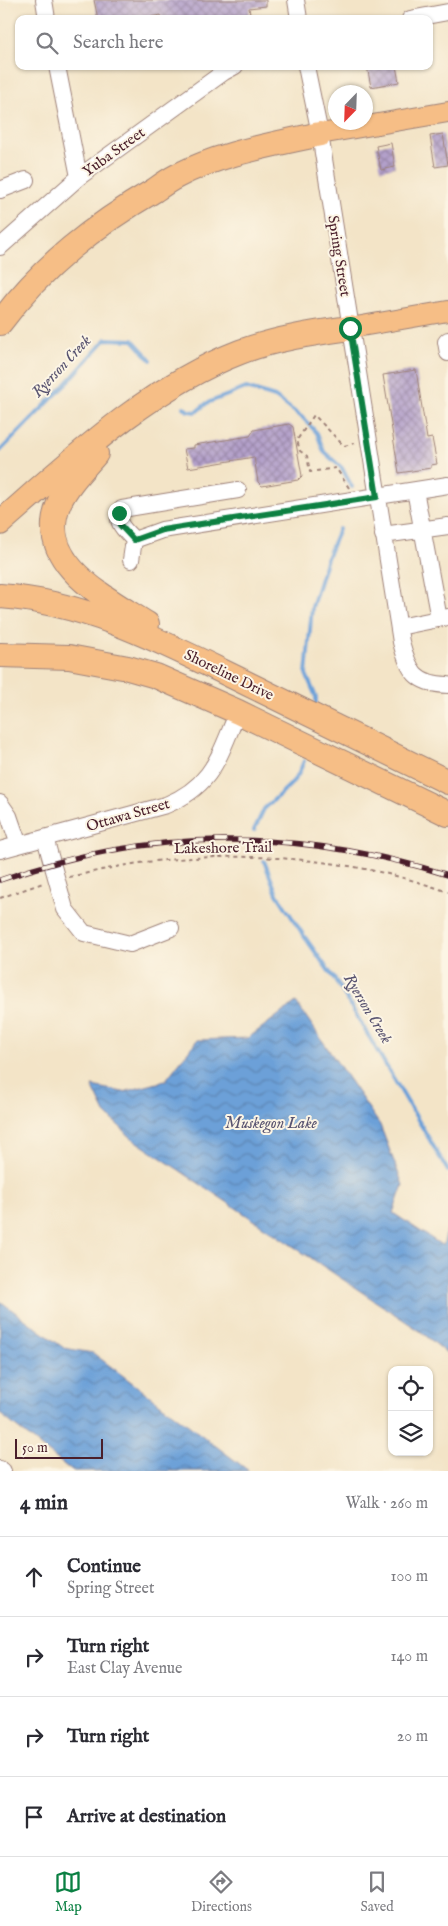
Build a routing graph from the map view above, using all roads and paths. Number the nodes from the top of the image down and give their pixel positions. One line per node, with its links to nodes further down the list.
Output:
1 (44, 0): 4 (street)
2 (296, 0): 5 (street)
3 (448, 12): 6 (street)
4 (46, 15)
5 (298, 15)
6 (432, 15)
7 (58, 70): 12 (street)
8 (228, 70): 12 (street, Yuba Street)
9 (307, 70): 11 (street, Spring Street)
10 (448, 112): 11 (main road)
11 (320, 134): 17 (highway); 18 (street, Spring Street)
12 (79, 177): 15 (street, Yuba Street)
13 (26, 180): 14 (street)
14 (0, 190)
15 (0, 246)
16 (448, 311): 18 (main road)
17 (0, 323)
18 (350, 328): 21 (highway); 27 (street, Spring Street)
19 (448, 340): 20 (street)
20 (448, 353)
21 (125, 419): 28 (highway); 38 (highway)
22 (355, 443): 25 (path)
23 (448, 485): 26 (street)
24 (238, 490): 32 (street)
25 (350, 490)
26 (415, 490): 27 (street); 30 (street)
27 (377, 497): 31 (street, Spring Street); 32 (street)
28 (0, 523)
29 (448, 526): 30 (street)
30 (422, 530): 31 (street); 35 (street)
31 (383, 535): 36 (street, Spring Street)
32 (134, 540): 33 (street)
33 (130, 560)
34 (0, 596): 38 (highway, Shoreline Drive)
35 (443, 618): 36 (street)
36 (399, 627): 39 (street, Spring Street)
37 (0, 655): 40 (highway, Shoreline Drive)
38 (207, 664): 41 (highway, Shoreline Drive)
39 (448, 685)
40 (238, 712): 41 (highway); 44 (highway, Shoreline Drive); 45 (street, Ottawa Street)
41 (425, 771): 42 (highway, Shoreline Drive)
42 (448, 782)
43 (0, 803): 46 (street)
44 (448, 814)
45 (45, 838): 46 (street, Ottawa Street); 48 (street)
46 (19, 844): 47 (street, Ottawa Street)
47 (0, 850)
48 (57, 880): 49 (path, Lakeshore Trail); 50 (path, Lakeshore Trail); 51 (street)
49 (448, 892)
50 (0, 898)
51 (171, 928)
52 (0, 1469): 53 (street)
53 (3, 1471)

